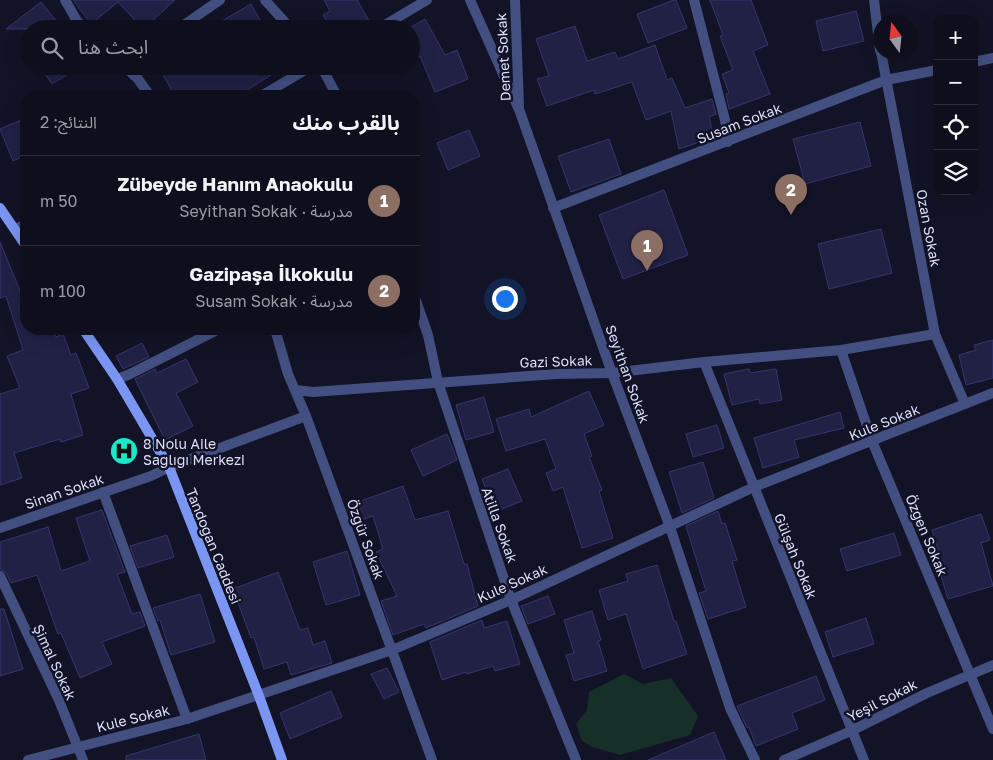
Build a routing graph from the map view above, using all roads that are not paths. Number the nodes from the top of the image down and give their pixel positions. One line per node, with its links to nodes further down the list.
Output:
1 (65, 0): 10 (street)
2 (220, 0): 11 (street)
3 (265, 0): 12 (street)
4 (427, 0): 13 (street)
5 (470, 0): 25 (street, Seyithan Sokak)
6 (514, 0): 25 (street, Demet Sokak)
7 (694, 0): 26 (street)
8 (874, 0): 9 (street, Ozan Sokak)
9 (876, 15)
10 (76, 20)
11 (191, 20)
12 (283, 20)
13 (393, 20)
14 (993, 58): 16 (street)
15 (882, 60): 21 (street, Ozan Sokak)
16 (978, 61)
17 (933, 71): 21 (street, Susam Sokak)
18 (133, 75): 22 (street)
19 (297, 75): 23 (street)
20 (326, 75): 24 (street)
21 (886, 80): 26 (street, Susam Sokak); 33 (street, Ozan Sokak)
22 (146, 90)
23 (271, 90)
24 (334, 90)
25 (520, 112): 28 (street, Seyithan Sokak)
26 (728, 142): 28 (street, Susam Sokak)
27 (0, 208): 30 (street)
28 (553, 208): 39 (street, Seyithan Sokak)
29 (20, 227): 30 (street)
30 (15, 229): 31 (street)
31 (20, 237)
32 (420, 312): 41 (street, Atilla Sokak)
33 (935, 334): 37 (street, Gazi Sokak); 44 (street, Ozan Sokak)
34 (87, 335): 40 (street, Tandoğan Caddesi)
35 (206, 335): 40 (street)
36 (276, 335): 42 (street, Özgür Sokak)
37 (841, 350): 38 (street, Gazi Sokak); 46 (street, Özgen Sokak)
38 (704, 362): 39 (street, Gazi Sokak); 48 (street, Gülşah Sokak)
39 (612, 373): 41 (street, Gazi Sokak); 50 (street, Seyithan Sokak)
40 (117, 379): 47 (street, Tandoğan Caddesi)
41 (438, 382): 42 (street, Gazi Sokak); 53 (street, Atilla Sokak)
42 (295, 390): 45 (street, Özgür Sokak)
43 (993, 393): 44 (street, Kule Sokak)
44 (965, 404): 46 (street, Kule Sokak)
45 (306, 416): 47 (street, Sinan Sokak); 54 (street, Özgür Sokak)
46 (872, 441): 48 (street, Kule Sokak); 56 (street, Özgen Sokak)
47 (168, 467): 49 (street, Sinan Sokak); 57 (street, Tandoğan Caddesi)
48 (754, 487): 50 (street, Kule Sokak); 60 (street, Gülşah Sokak)
49 (103, 492): 51 (street, Sinan Sokak); 58 (street)
50 (670, 527): 53 (street, Kule Sokak); 67 (street, Seyithan Sokak)
51 (0, 528)
52 (0, 576): 61 (street, Şimal Sokak)
53 (511, 600): 54 (street, Kule Sokak); 66 (street, Atilla Sokak)
54 (392, 650): 57 (street, Kule Sokak); 65 (street, Özgür Sokak)
55 (993, 664): 56 (street, Yeşil Sokak)
56 (970, 674): 59 (street, Özgen Sokak); 60 (street, Yeşil Sokak)
57 (259, 696): 58 (street, Kule Sokak); 64 (street, Tandoğan Caddesi)
58 (187, 719): 61 (street, Kule Sokak)
59 (993, 728)
60 (851, 731): 68 (street, Yeşil Sokak); 69 (street, Gülşah Sokak)
61 (78, 747): 62 (street, Kule Sokak); 63 (street, Şimal Sokak)
62 (28, 760)
63 (83, 760)
64 (282, 760)
65 (432, 760)
66 (576, 760)
67 (755, 760)
68 (784, 760)
69 (864, 760)

